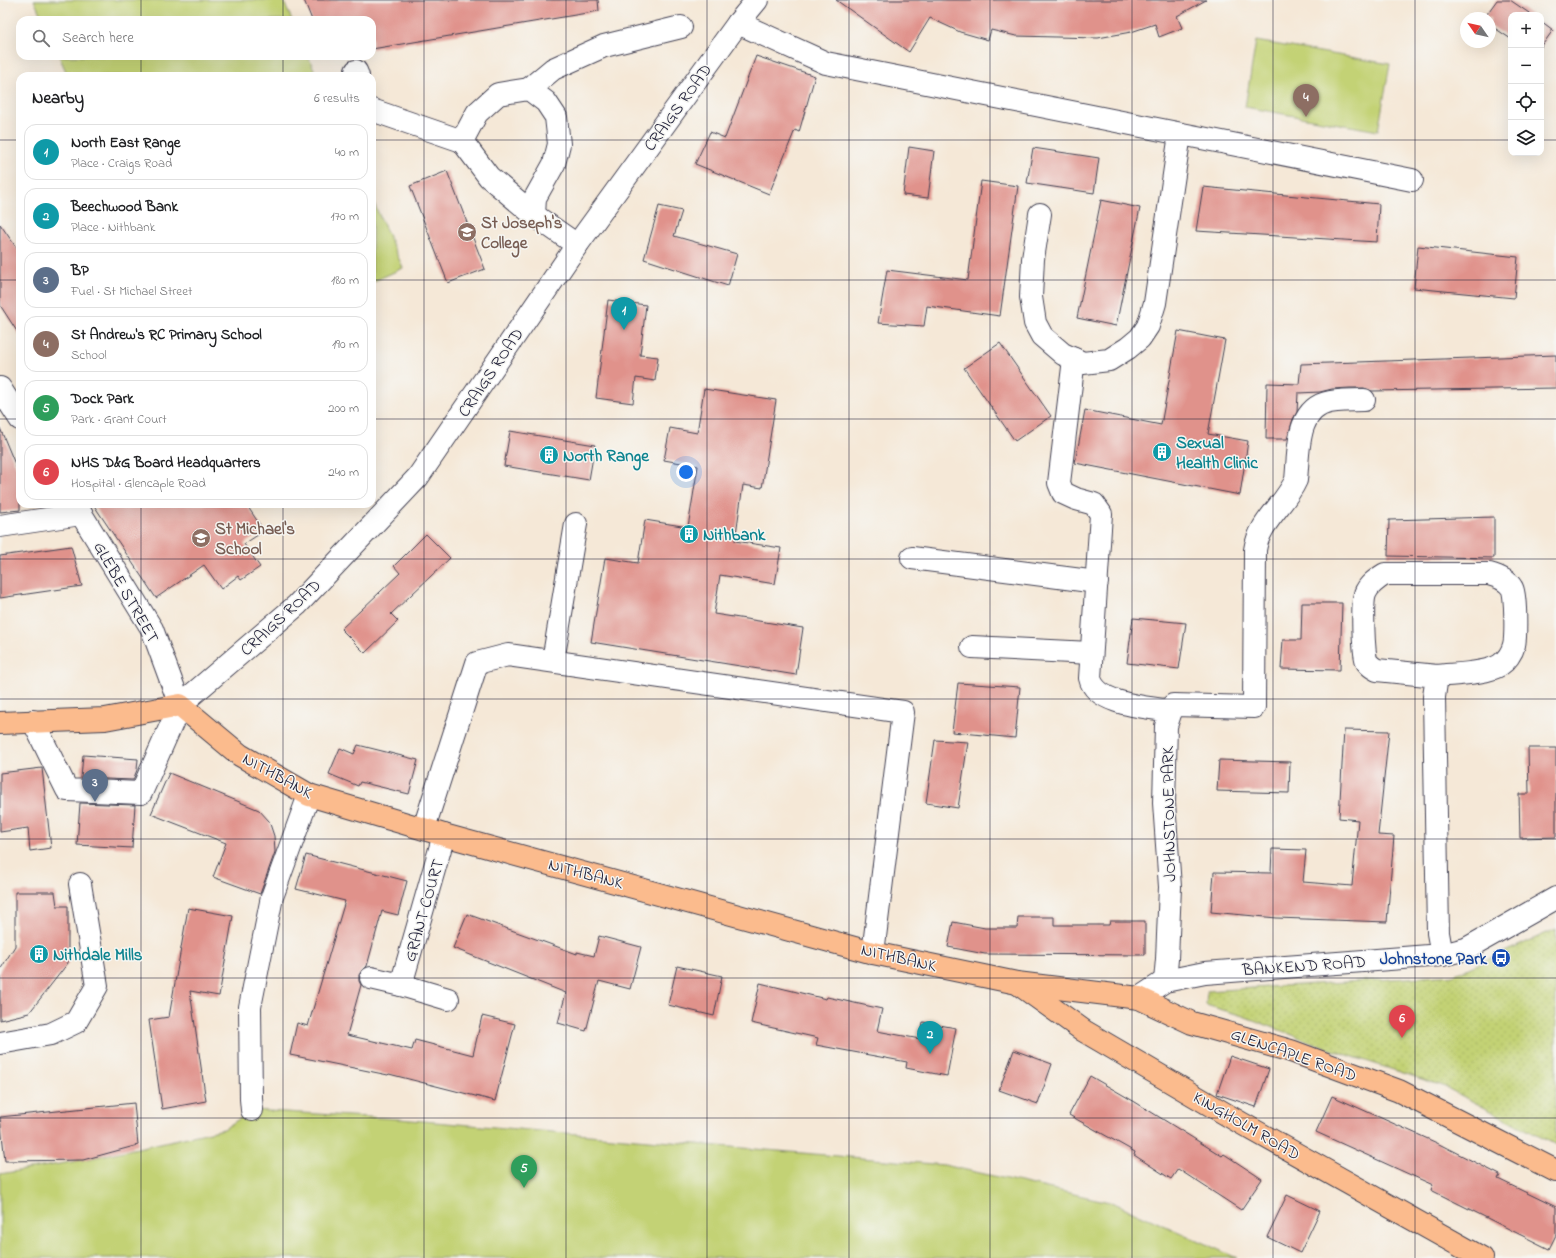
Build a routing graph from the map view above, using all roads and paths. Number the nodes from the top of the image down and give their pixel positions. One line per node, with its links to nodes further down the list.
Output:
1 (757, 0): 2 (street, CRAIGS ROAD)
2 (738, 23): 6 (street); 11 (street, CRAIGS ROAD)
3 (681, 27): 4 (street)
4 (529, 89): 7 (street); 10 (street)
5 (376, 111): 7 (street)
6 (1180, 134): 8 (street); 12 (street)
7 (462, 141): 10 (street)
8 (1412, 180)
9 (1040, 214): 12 (street)
10 (534, 215): 11 (street)
11 (577, 245): 25 (street, CRAIGS ROAD)
12 (1074, 359): 20 (street)
13 (0, 388): 15 (street)
14 (1364, 400): 26 (street)
15 (16, 413)
16 (78, 509): 18 (street); 25 (street, GLEBE STREET)
17 (576, 524): 23 (street)
18 (0, 526)
19 (912, 558): 20 (street)
20 (1097, 582): 22 (street)
21 (972, 647): 22 (street)
22 (1091, 653): 26 (street)
23 (553, 661): 30 (street); 34 (street)
24 (1437, 676): 24 (street); 35 (street)
25 (180, 705): 27 (main road); 27 (street); 29 (main road, NITHBANK)
26 (1171, 711): 37 (street, JOHNSTONE PARK)
27 (33, 721): 28 (main road)
28 (0, 723)
29 (310, 795): 30 (main road, NITHBANK); 43 (street)
30 (424, 828): 31 (main road, NITHBANK)
31 (444, 835): 34 (main road, NITHBANK); 39 (street, GRANT COURT)
32 (80, 884): 42 (street)
33 (1556, 898): 35 (street, BANKEND ROAD)
34 (873, 952): 38 (main road, NITHBANK)
35 (1442, 955): 37 (street, BANKEND ROAD)
36 (371, 978): 39 (street, GRANT COURT)
37 (1165, 981): 41 (street, BANKEND ROAD)
38 (1017, 983): 41 (main road, GLENCAPLE ROAD); 45 (main road, KINGHOLM ROAD)
39 (401, 985): 40 (street, GRANT COURT)
40 (448, 998)
41 (1138, 998): 44 (main road, GLENCAPLE ROAD)
42 (0, 1043)
43 (252, 1110)
44 (1556, 1171)
45 (1482, 1258)

